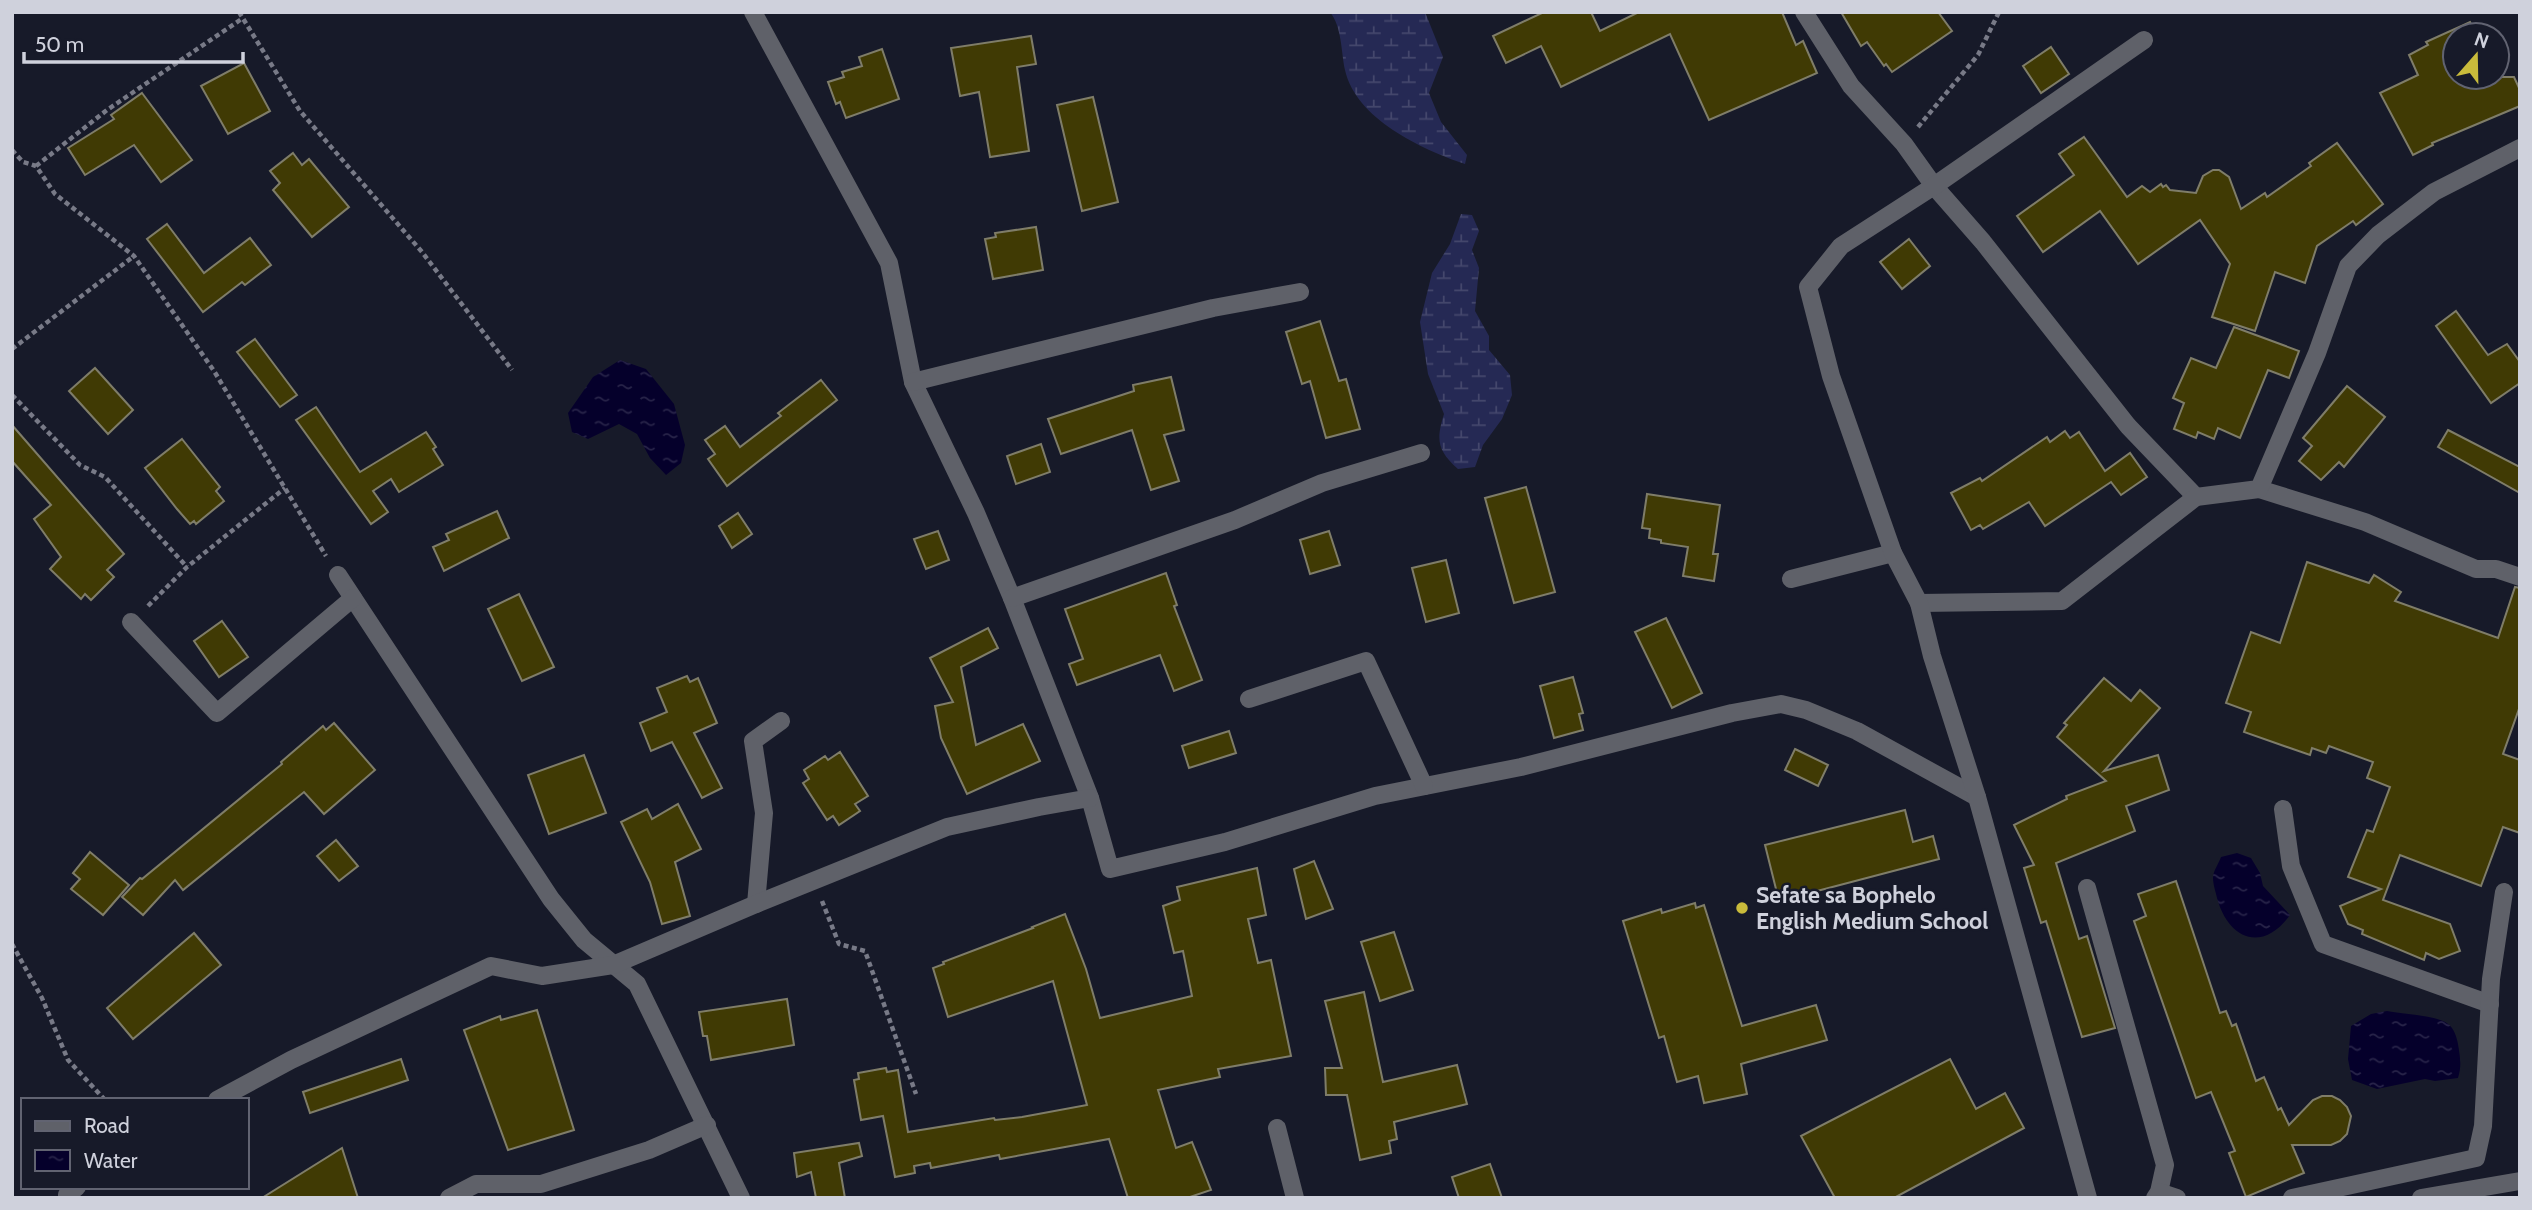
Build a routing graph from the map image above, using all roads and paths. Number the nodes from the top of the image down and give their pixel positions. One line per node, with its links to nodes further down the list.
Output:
1 (753, 12): 15 (street)
2 (1804, 12): 6 (street)
3 (2000, 12): 6 (path)
4 (241, 15): 9 (path); 14 (path)
5 (2144, 40): 10 (street)
6 (1904, 144): 10 (street)
7 (2520, 148): 19 (street)
8 (12, 150): 9 (path)
9 (36, 166): 11 (path)
10 (1934, 186): 20 (street); 21 (street)
11 (134, 256): 13 (path); 18 (path)
12 (1300, 292): 15 (street)
13 (12, 349)
14 (512, 370)
15 (913, 382): 27 (street)
16 (12, 396): 22 (path)
17 (1422, 453): 27 (street)
18 (285, 488): 22 (path); 23 (path)
19 (2259, 489): 20 (street); 24 (street)
20 (2196, 497): 28 (street)
21 (1894, 553): 25 (street); 28 (street)
22 (187, 567): 29 (path)
23 (338, 575): 26 (street)
24 (2520, 577)
25 (1791, 579)
26 (353, 598): 29 (street); 41 (street)
27 (1012, 598): 34 (street)
28 (1919, 603): 33 (street)
29 (131, 622)
30 (1249, 699): 32 (street)
31 (781, 722): 39 (street)
32 (1424, 786): 33 (street); 34 (street)
33 (1978, 797): 53 (street)
34 (1090, 798): 36 (street)
35 (2283, 809): 42 (street)
36 (814, 880): 39 (street); 43 (path)
37 (2087, 888): 49 (street)
38 (2504, 892): 42 (street)
39 (756, 904): 41 (street)
40 (12, 944): 44 (path)
41 (613, 965): 45 (street); 46 (street)
42 (2490, 1004): 54 (street)
43 (916, 1094)
44 (103, 1098)
45 (221, 1098)
46 (707, 1125): 50 (street); 51 (street)
47 (1277, 1128): 52 (street)
48 (2520, 1181): 55 (street)
49 (2164, 1196)
50 (449, 1198)
51 (741, 1198)
52 (1295, 1198)
53 (2088, 1198)
54 (2292, 1198)
55 (2421, 1198)

